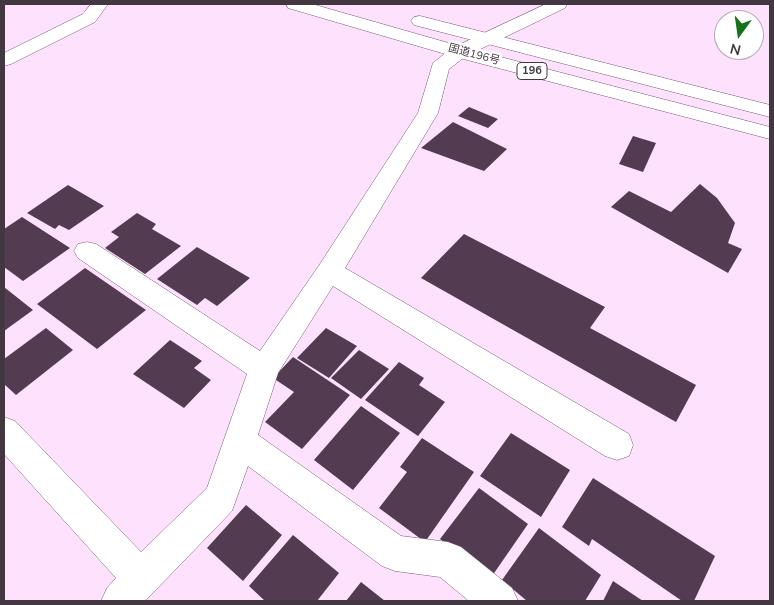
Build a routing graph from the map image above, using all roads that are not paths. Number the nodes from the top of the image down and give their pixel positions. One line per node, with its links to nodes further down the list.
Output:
1 (100, 4): 9 (main road)
2 (294, 4): 8 (main road, 国道196号 / 196)
3 (355, 4): 5 (main road)
4 (559, 4): 7 (main road)
5 (374, 9)
6 (402, 16): 7 (main road, 国道196号 / 196)
7 (486, 39): 8 (main road); 10 (main road, 国道196号 / 196)
8 (459, 52): 11 (main road, 国道196号 / 196); 13 (main road)
9 (4, 60)
10 (770, 111)
11 (770, 133)
12 (87, 251): 14 (main road)
13 (330, 271): 14 (main road); 17 (main road)
14 (264, 369): 16 (main road)
15 (4, 431): 18 (main road)
16 (240, 441): 18 (main road); 19 (main road)
17 (617, 445)
18 (130, 590)
19 (499, 601)

